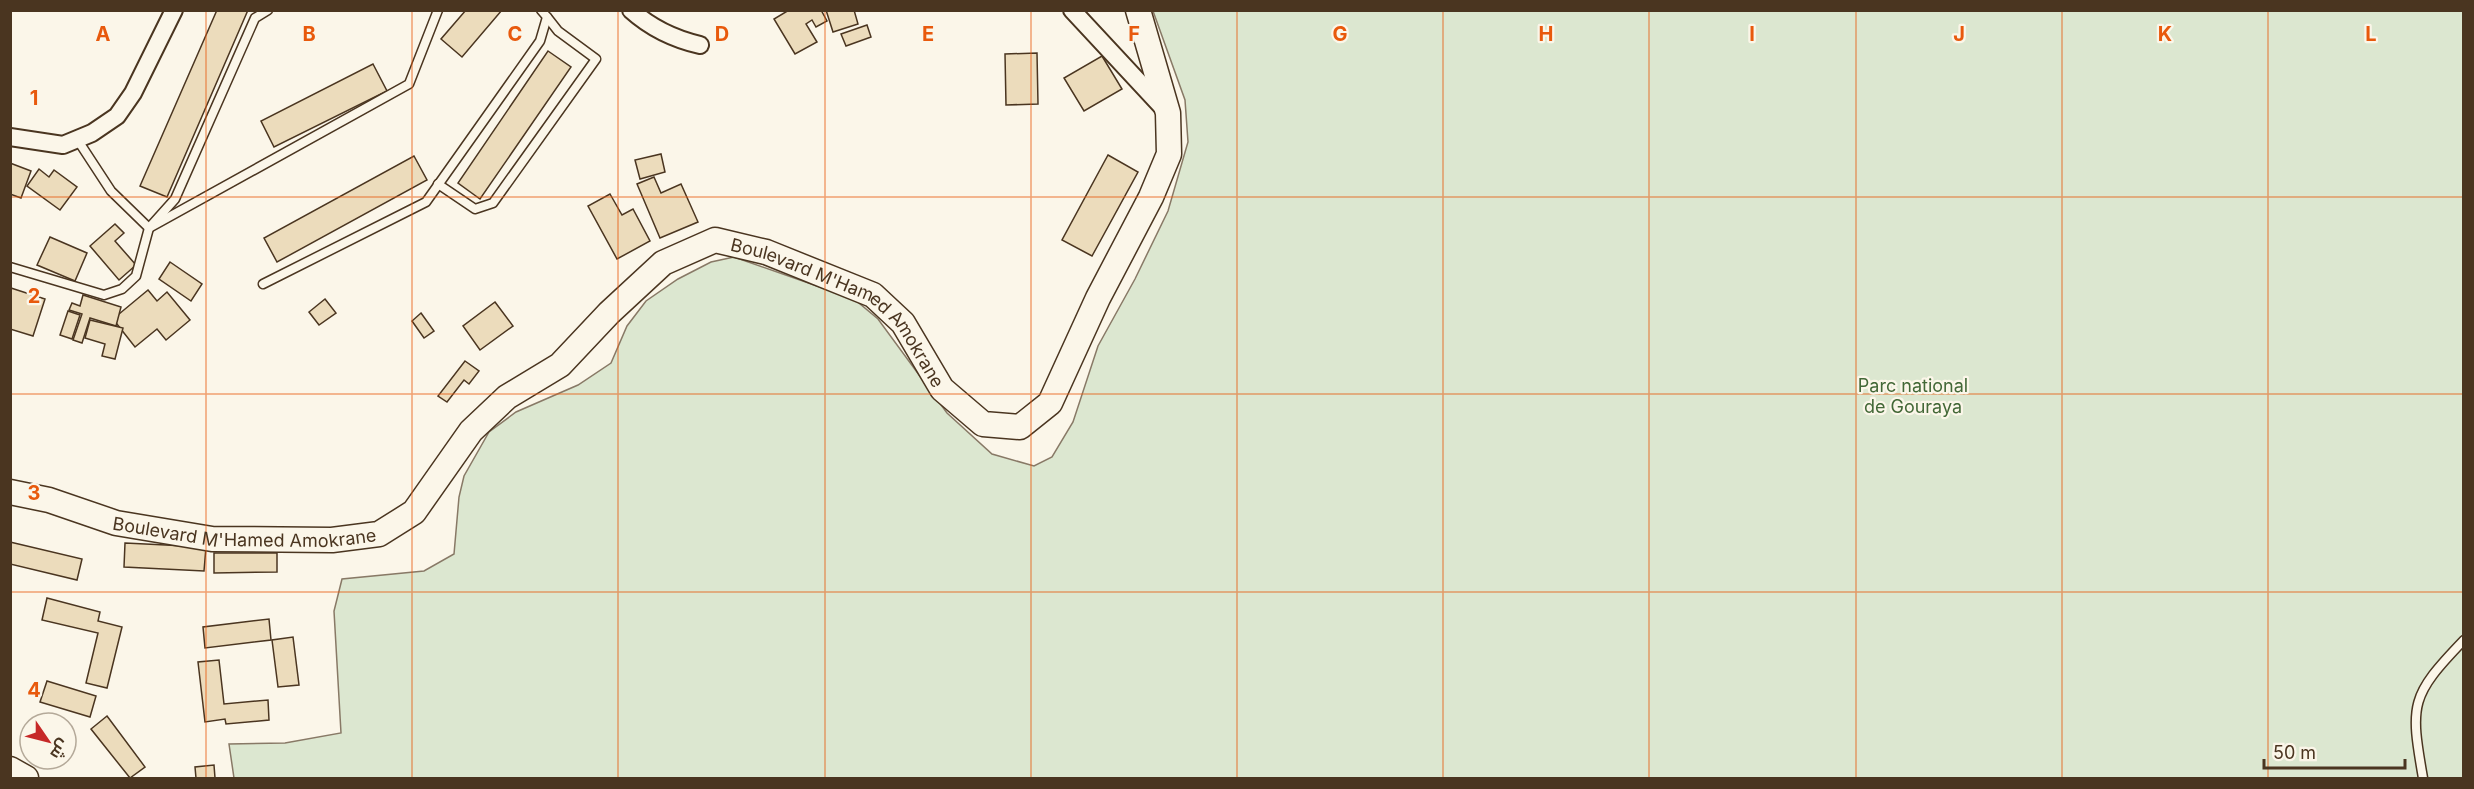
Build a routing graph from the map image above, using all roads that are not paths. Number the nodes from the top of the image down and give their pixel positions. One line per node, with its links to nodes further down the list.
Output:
1 (174, 10): 11 (street)
2 (268, 10): 13 (lane)
3 (438, 10): 13 (lane)
4 (631, 10): 8 (street)
5 (1072, 10): 9 (street)
6 (1138, 10): 9 (main road, Boulevard M'Hamed Amokrane)
7 (544, 14): 12 (lane); 12 (lane)
8 (700, 45)
9 (1168, 113): 16 (main road, Boulevard M'Hamed Amokrane)
10 (10, 137): 11 (street)
11 (77, 139): 13 (lane)
12 (438, 184): 15 (lane)
13 (149, 228): 14 (lane)
14 (10, 267)
15 (263, 284)
16 (10, 492)
17 (2463, 640): 20 (lane)
18 (10, 769): 19 (main road)
19 (26, 778)
20 (2423, 778)

